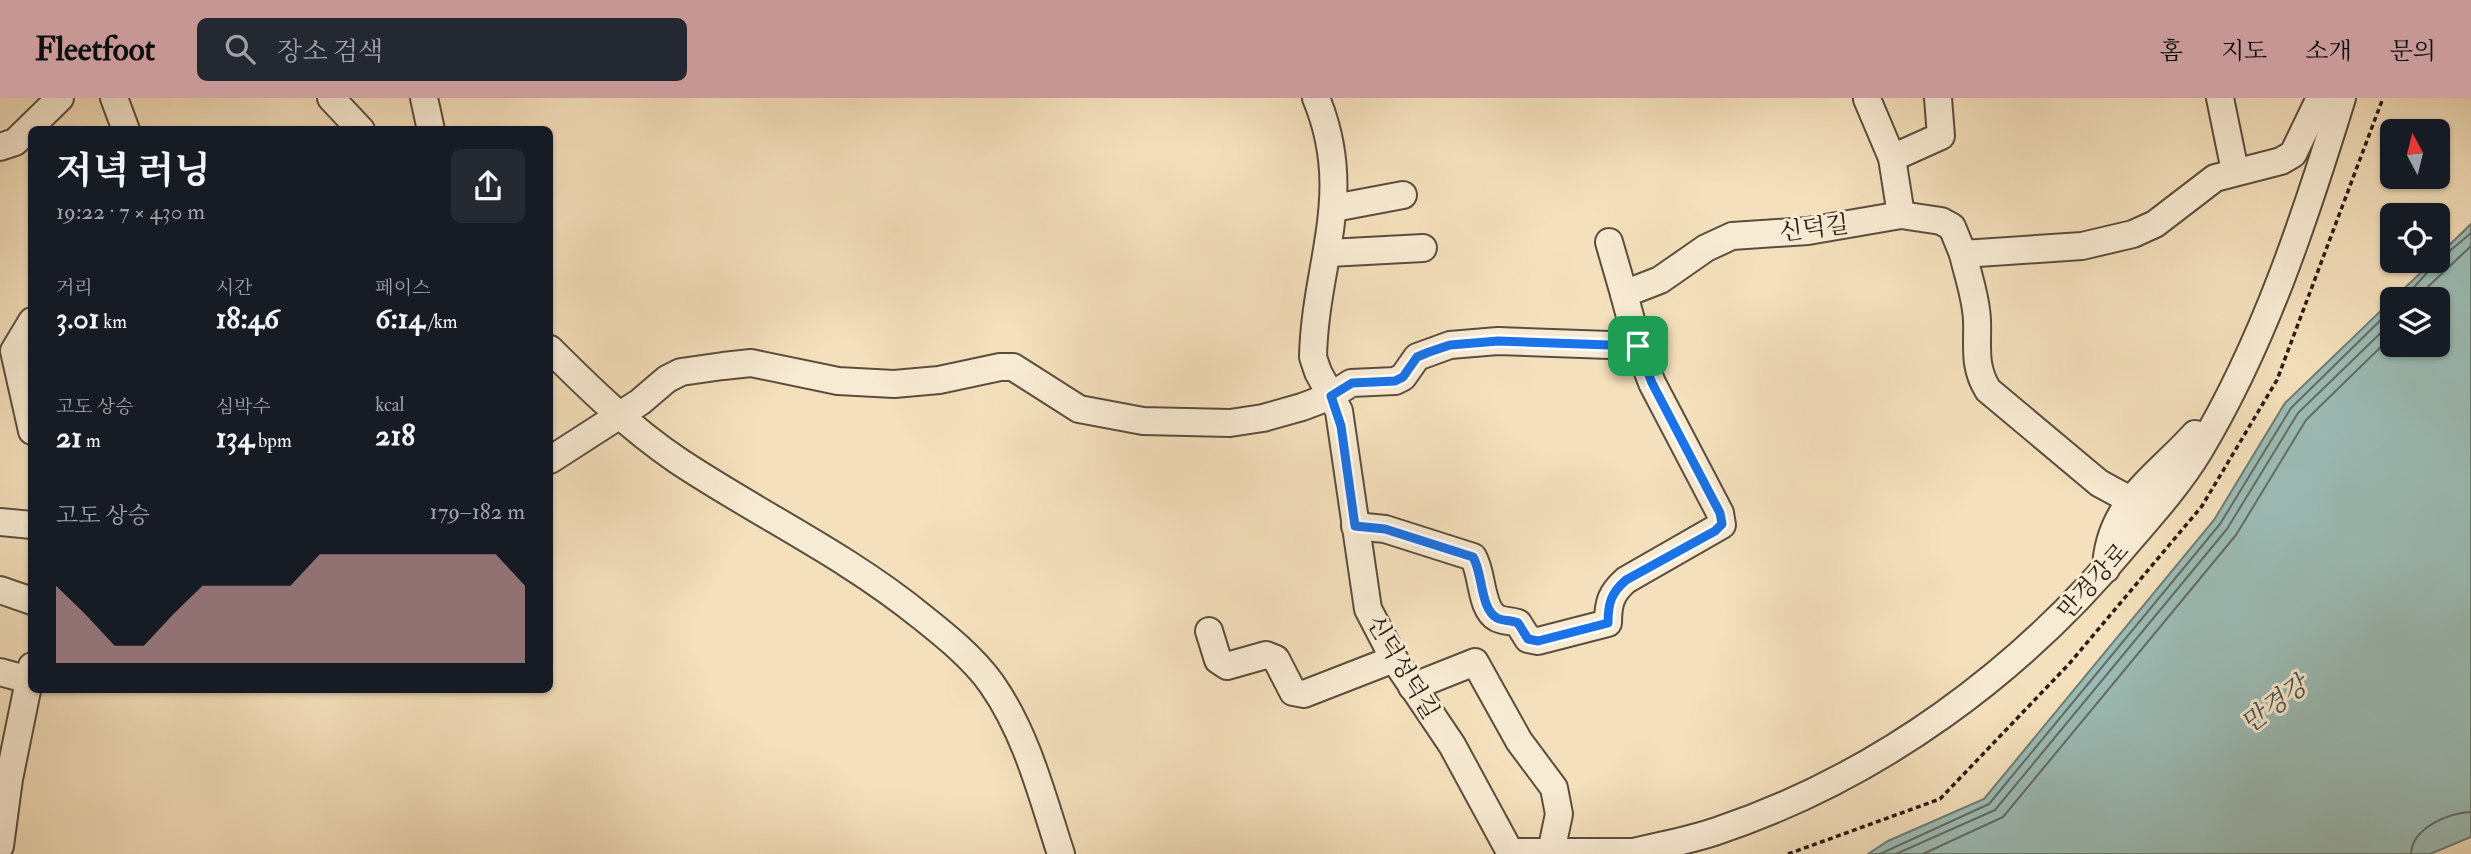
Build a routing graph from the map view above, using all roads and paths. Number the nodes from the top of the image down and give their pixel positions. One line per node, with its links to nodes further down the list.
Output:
1 (60, 98): 11 (street)
2 (114, 98): 12 (street)
3 (331, 98): 13 (street)
4 (424, 98): 14 (street)
5 (1316, 98): 20 (street, 신덕성덕길)
6 (1938, 98): 17 (street)
7 (2220, 98): 18 (street)
8 (2320, 98): 18 (street)
9 (2342, 98): 32 (street, 만경강로)
10 (1867, 99): 17 (street)
11 (31, 126)
12 (124, 126)
13 (357, 126)
14 (429, 126)
15 (28, 129): 16 (street)
16 (0, 147)
17 (1892, 158): 21 (street)
18 (2235, 171): 25 (street)
19 (1403, 195): 20 (street)
20 (1334, 208): 24 (street, 신덕성덕길)
21 (1901, 215): 25 (street, 신덕길); 26 (street, 신덕길)
22 (1609, 242): 26 (street)
23 (1423, 248): 24 (street)
24 (1329, 253): 31 (street, 신덕성덕길)
25 (1963, 254): 36 (street)
26 (1624, 294): 28 (street)
27 (28, 328): 30 (street)
28 (1638, 346): 31 (street); 39 (street)
29 (553, 352): 34 (street)
30 (24, 377): 33 (street)
31 (1331, 396): 34 (street); 39 (street, 신덕성덕길)
32 (2227, 399): 36 (street); 40 (street, 만경강로)
33 (28, 404)
34 (619, 415): 35 (street); 53 (street)
35 (553, 458)
36 (2130, 500): 40 (street)
37 (0, 522): 38 (street)
38 (28, 525)
39 (1355, 526): 44 (street, 신덕성덕길)
40 (2106, 569): 52 (street, 만경강로)
41 (0, 590): 42 (street)
42 (28, 600)
43 (1209, 631): 44 (street)
44 (1394, 659): 48 (street, 신덕성덕길)
45 (0, 672): 46 (street)
46 (28, 673)
47 (28, 683): 49 (street)
48 (1412, 687): 50 (street); 51 (street, 신덕성덕길)
49 (0, 846)
50 (1551, 852): 51 (street, 신덕성덕길); 52 (street, 신덕성덕길)
51 (1508, 853)
52 (1631, 853)
53 (1061, 854)

